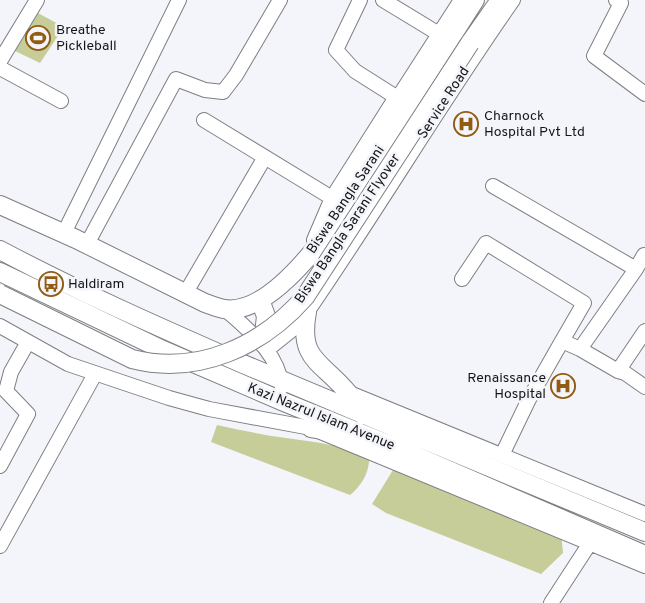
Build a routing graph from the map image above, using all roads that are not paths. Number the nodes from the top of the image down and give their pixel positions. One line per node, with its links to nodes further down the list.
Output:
1 (37, 0): 11 (street)
2 (179, 0): 21 (street)
3 (280, 0): 22 (street)
4 (360, 0): 14 (street)
5 (383, 0): 10 (street)
6 (461, 0): 10 (street)
7 (475, 0): 25 (main road, Biswa Bangla Sarani)
8 (616, 0): 13 (street)
9 (505, 3): 29 (main road, Biswa Bangla Sarani Flyover, bridge); 33 (street, Service Road)
10 (439, 34): 14 (street)
11 (0, 61)
12 (0, 68): 15 (street)
13 (645, 94)
14 (396, 98): 19 (street)
15 (61, 101)
16 (204, 120): 17 (street)
17 (265, 157): 19 (street); 30 (street)
18 (493, 186): 26 (street)
19 (332, 198): 25 (street)
20 (0, 205): 21 (main road)
21 (64, 233): 22 (main road)
22 (87, 244): 30 (main road)
23 (0, 250): 42 (main road, Kazi Nazrul Islam Avenue)
24 (644, 255): 26 (street)
25 (305, 262): 31 (main road, Biswa Bangla Sarani)
26 (636, 269): 39 (street)
27 (0, 272): 45 (main road, Kazi Nazrul Islam Avenue)
28 (462, 279): 36 (street)
29 (0, 294)
30 (185, 294): 32 (main road)
31 (260, 300): 32 (main road, Biswa Bangla Sarani); 38 (main road)
32 (225, 309): 38 (street)
33 (307, 312): 38 (street, Service Road); 44 (main road)
34 (0, 326): 37 (street)
35 (645, 331): 40 (street)
36 (562, 341): 39 (street); 50 (street)
37 (28, 342): 41 (street); 51 (street)
38 (266, 346): 42 (street)
39 (580, 349): 40 (street)
40 (618, 371): 43 (street)
41 (95, 374): 47 (street); 55 (street)
42 (281, 380): 45 (street); 46 (main road, Kazi Nazrul Islam Avenue)
43 (645, 387)
44 (347, 392): 46 (main road); 50 (street)
45 (284, 402): 47 (street); 49 (main road, Kazi Nazrul Islam Avenue)
46 (364, 415): 53 (main road, Kazi Nazrul Islam Avenue)
47 (278, 421): 48 (street)
48 (311, 428): 49 (main road); 54 (street)
49 (363, 435): 56 (main road, Kazi Nazrul Islam Avenue)
50 (502, 455): 52 (street)
51 (0, 466)
52 (645, 514)
53 (645, 532)
54 (590, 543): 57 (street); 58 (street)
55 (0, 546)
56 (645, 555)
57 (645, 566)
58 (551, 603)

